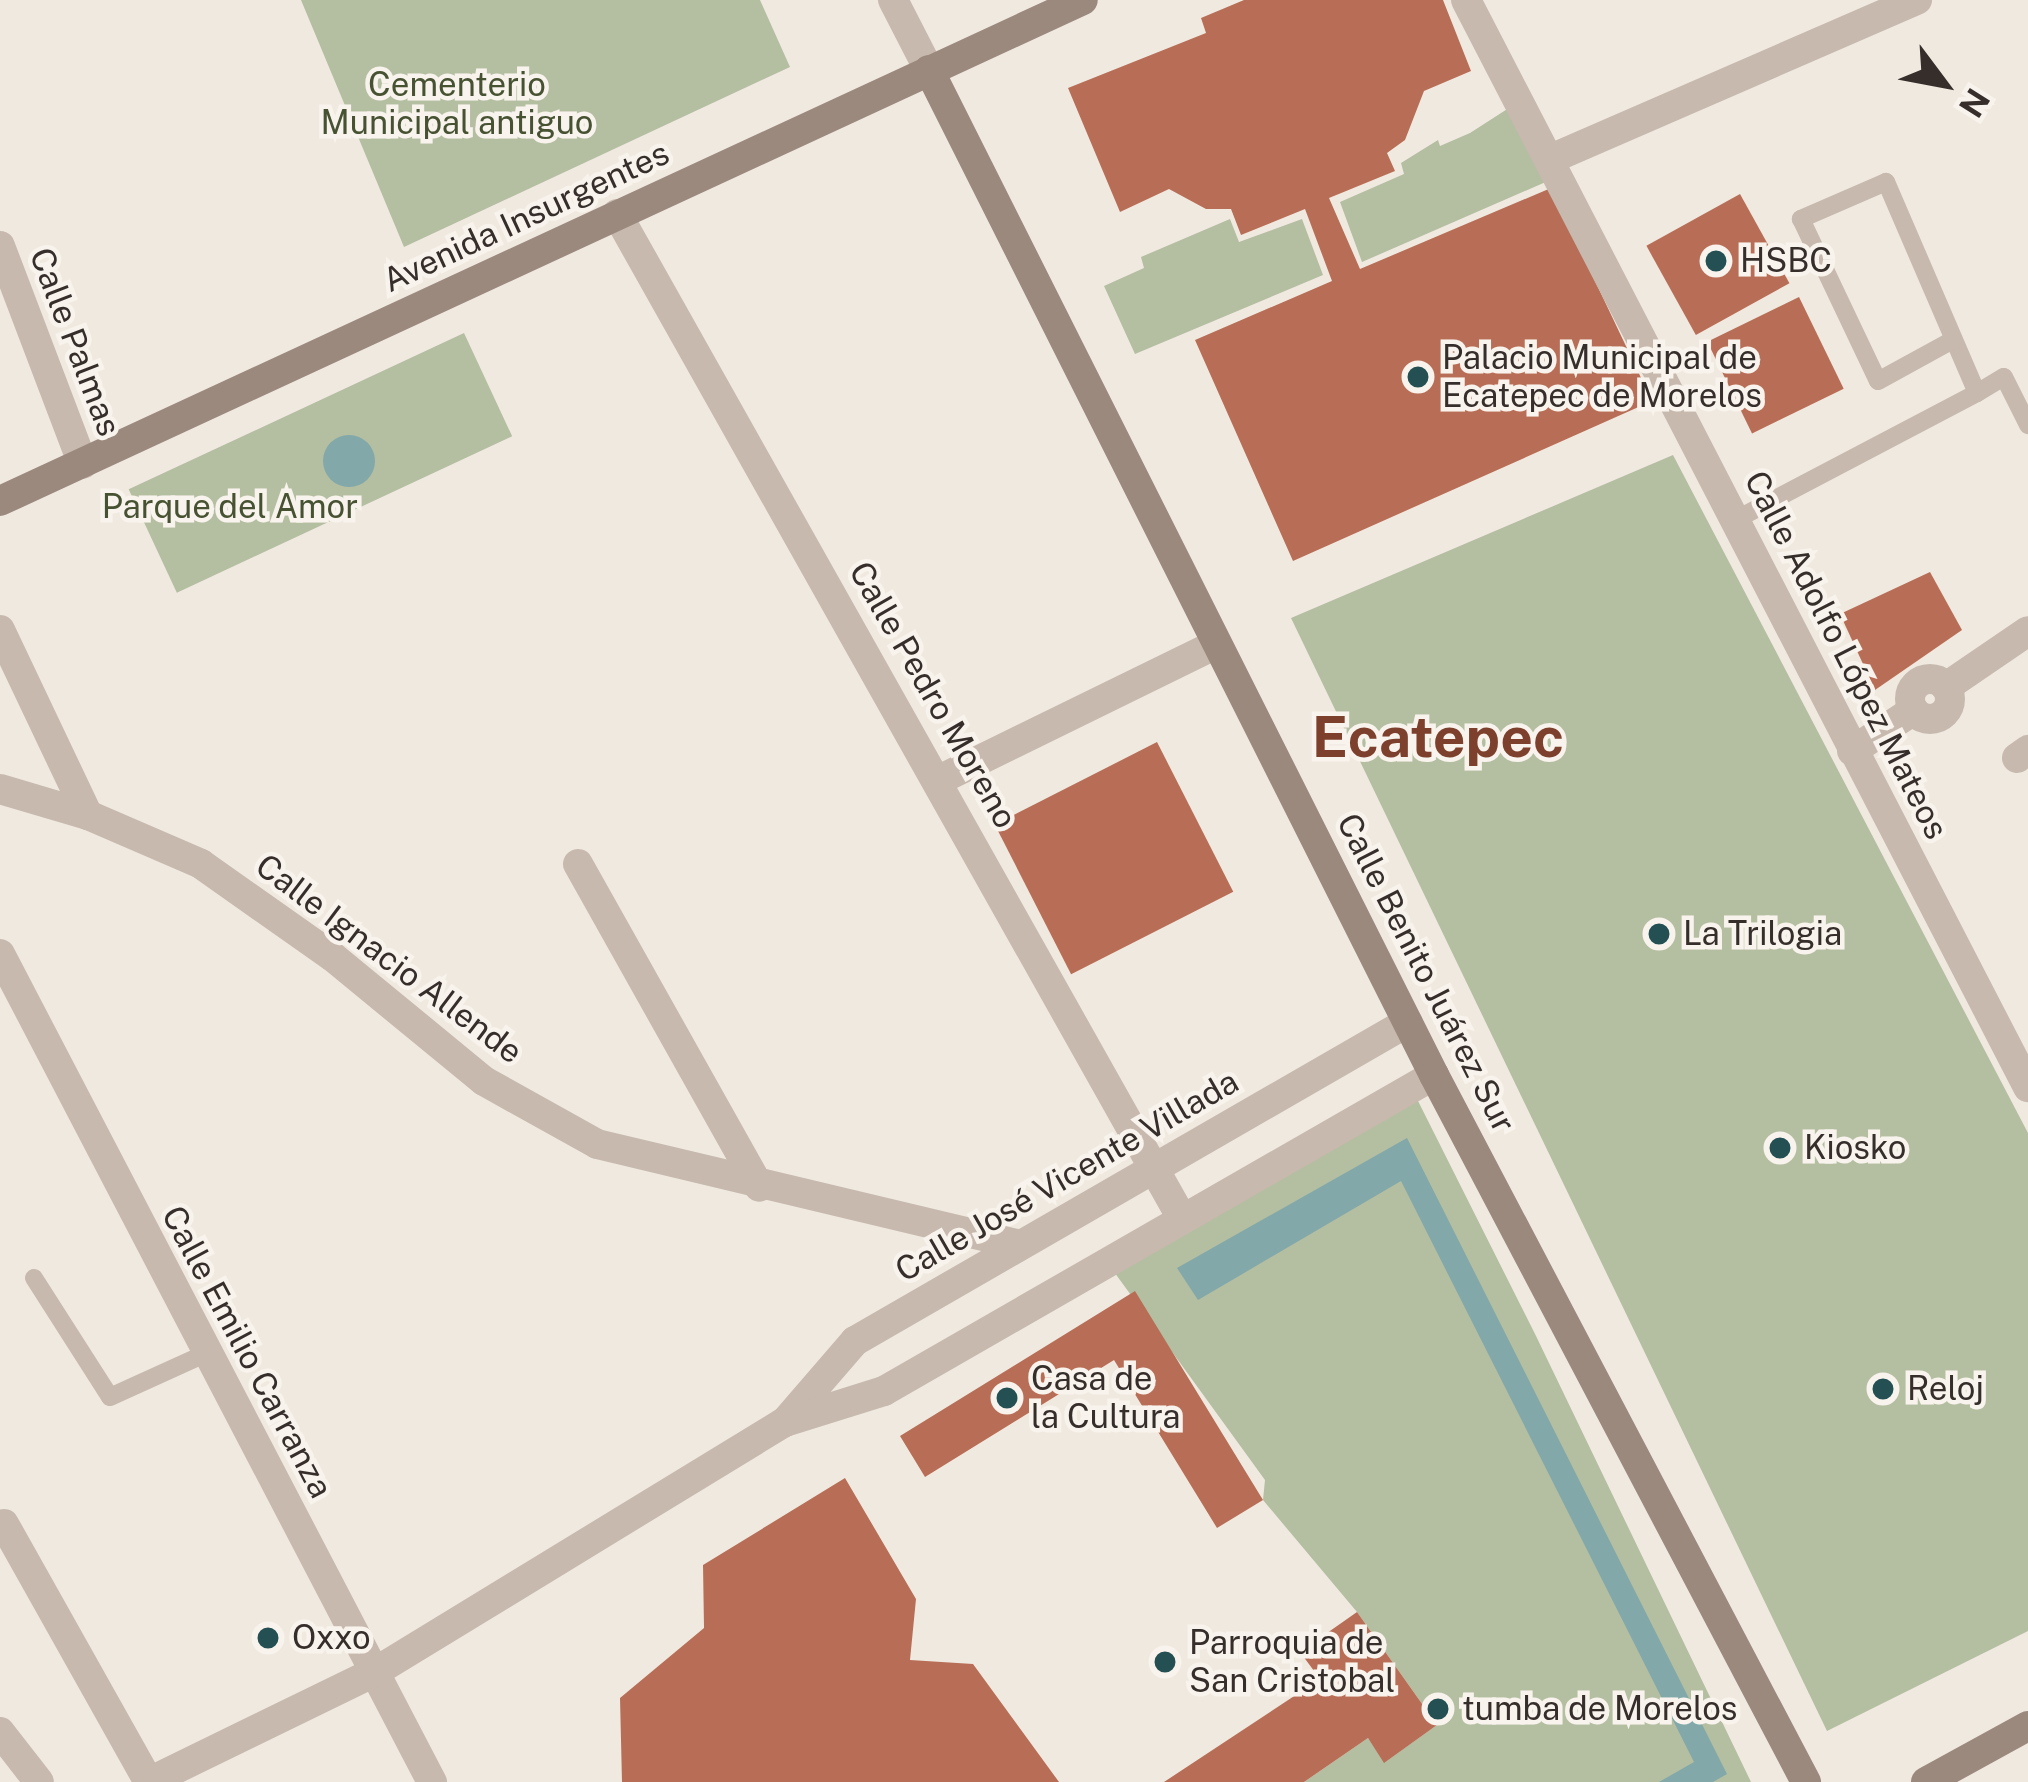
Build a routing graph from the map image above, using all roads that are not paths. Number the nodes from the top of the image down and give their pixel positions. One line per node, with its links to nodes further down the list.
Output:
1 (893, 0): 5 (street, Calle Benito Juárez Sur)
2 (1084, 0): 5 (street, Avenida Insurgentes)
3 (1466, 0): 6 (street, Calle Adolfo López Mateos)
4 (1917, 0): 6 (street)
5 (929, 70): 7 (street, Avenida Insurgentes); 17 (street, Calle Benito Juárez Sur)
6 (1553, 158): 14 (street, Calle Adolfo López Mateos)
7 (617, 214): 12 (street, Avenida Insurgentes); 19 (street, Calle Pedro Moreno)
8 (0, 246): 12 (street, Calle Palmas)
9 (1953, 340): 9 (lane); 10 (lane)
10 (1977, 393): 11 (lane); 14 (lane)
11 (2028, 424)
12 (83, 464): 13 (street, Avenida Insurgentes)
13 (0, 501)
14 (1737, 519): 18 (street, Calle Adolfo López Mateos)
15 (0, 630): 21 (street)
16 (2028, 631): 18 (street)
17 (1216, 644): 19 (street); 24 (street, Calle Benito Juárez Sur)
18 (1852, 751): 26 (street, Calle Adolfo López Mateos)
19 (941, 779): 27 (street, Calle Pedro Moreno)
20 (0, 790): 21 (street, Calle Ignacio Allende)
21 (88, 815): 28 (street, Calle Ignacio Allende)
22 (578, 864): 28 (street)
23 (0, 954): 32 (street, Calle Emilio Carranza)
24 (1408, 1022): 25 (street, Calle Benito Juárez Sur); 27 (street, Calle José Vicente Villada)
25 (1435, 1076): 29 (street, Calle José Vicente Villada); 41 (street, Calle Benito Juárez Sur)
26 (2028, 1087)
27 (1152, 1166): 29 (street, Calle Pedro Moreno); 30 (street, Calle José Vicente Villada)
28 (758, 1187): 30 (street, Calle Ignacio Allende)
29 (1180, 1215): 33 (street, Calle José Vicente Villada)
30 (1017, 1244): 33 (street, Calle José Vicente Villada)
31 (34, 1278): 32 (lane)
32 (207, 1353): 35 (street, Calle Emilio Carranza)
33 (785, 1423): 35 (street, Calle José Vicente Villada)
34 (4, 1524): 39 (street)
35 (375, 1672): 39 (street, Calle José Vicente Villada); 40 (street, Calle Emilio Carranza)
36 (2028, 1726): 42 (street)
37 (0, 1732): 38 (street)
38 (39, 1782)
39 (149, 1782)
40 (432, 1782)
41 (1806, 1782)
42 (1926, 1782)

